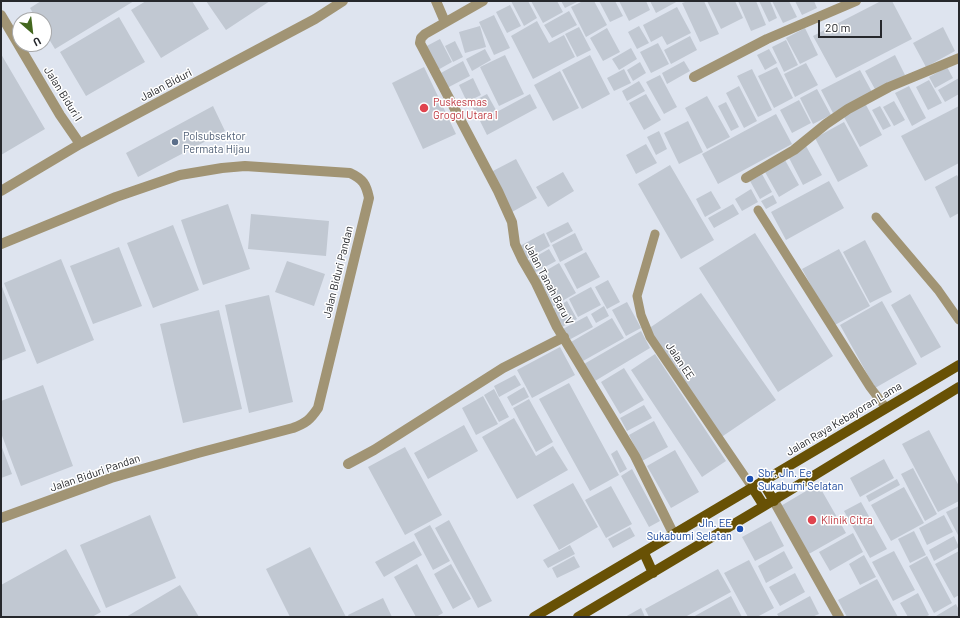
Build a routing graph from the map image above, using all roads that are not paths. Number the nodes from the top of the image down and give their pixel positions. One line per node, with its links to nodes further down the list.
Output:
1 (343, 1): 9 (street, Jalan Biduri)
2 (436, 1): 6 (street)
3 (483, 1): 6 (street, Jalan Tanah Baru V)
4 (856, 1): 8 (street)
5 (1, 15): 9 (street, Jalan Biduri I)
6 (445, 22): 17 (street, Jalan Tanah Baru V)
7 (959, 58): 10 (street)
8 (694, 77)
9 (80, 144): 11 (street, Jalan Biduri)
10 (746, 178)
11 (1, 191)
12 (758, 210): 20 (lane)
13 (876, 217): 16 (lane)
14 (655, 234): 23 (lane, Jalan EE)
15 (1, 244): 26 (street, Jalan Biduri Pandan)
16 (959, 320)
17 (564, 337): 21 (street); 27 (street, Jalan Tanah Baru V)
18 (959, 365): 20 (main road, Jalan Raya Kebayoran Lama)
19 (959, 387): 24 (main road)
20 (886, 408): 22 (main road, Jalan Raya Kebayoran Lama)
21 (348, 464)
22 (762, 481): 23 (main road, Jalan Raya Kebayoran Lama); 24 (main road)
23 (752, 487): 25 (main road); 27 (main road, Jalan Raya Kebayoran Lama)
24 (774, 501): 25 (main road); 32 (street)
25 (764, 506): 29 (main road)
26 (1, 518)
27 (674, 535): 28 (main road, Jalan Raya Kebayoran Lama)
28 (644, 553): 29 (main road); 30 (main road, Jalan Raya Kebayoran Lama)
29 (653, 573): 31 (main road)
30 (534, 617)
31 (578, 617)
32 (839, 617)

